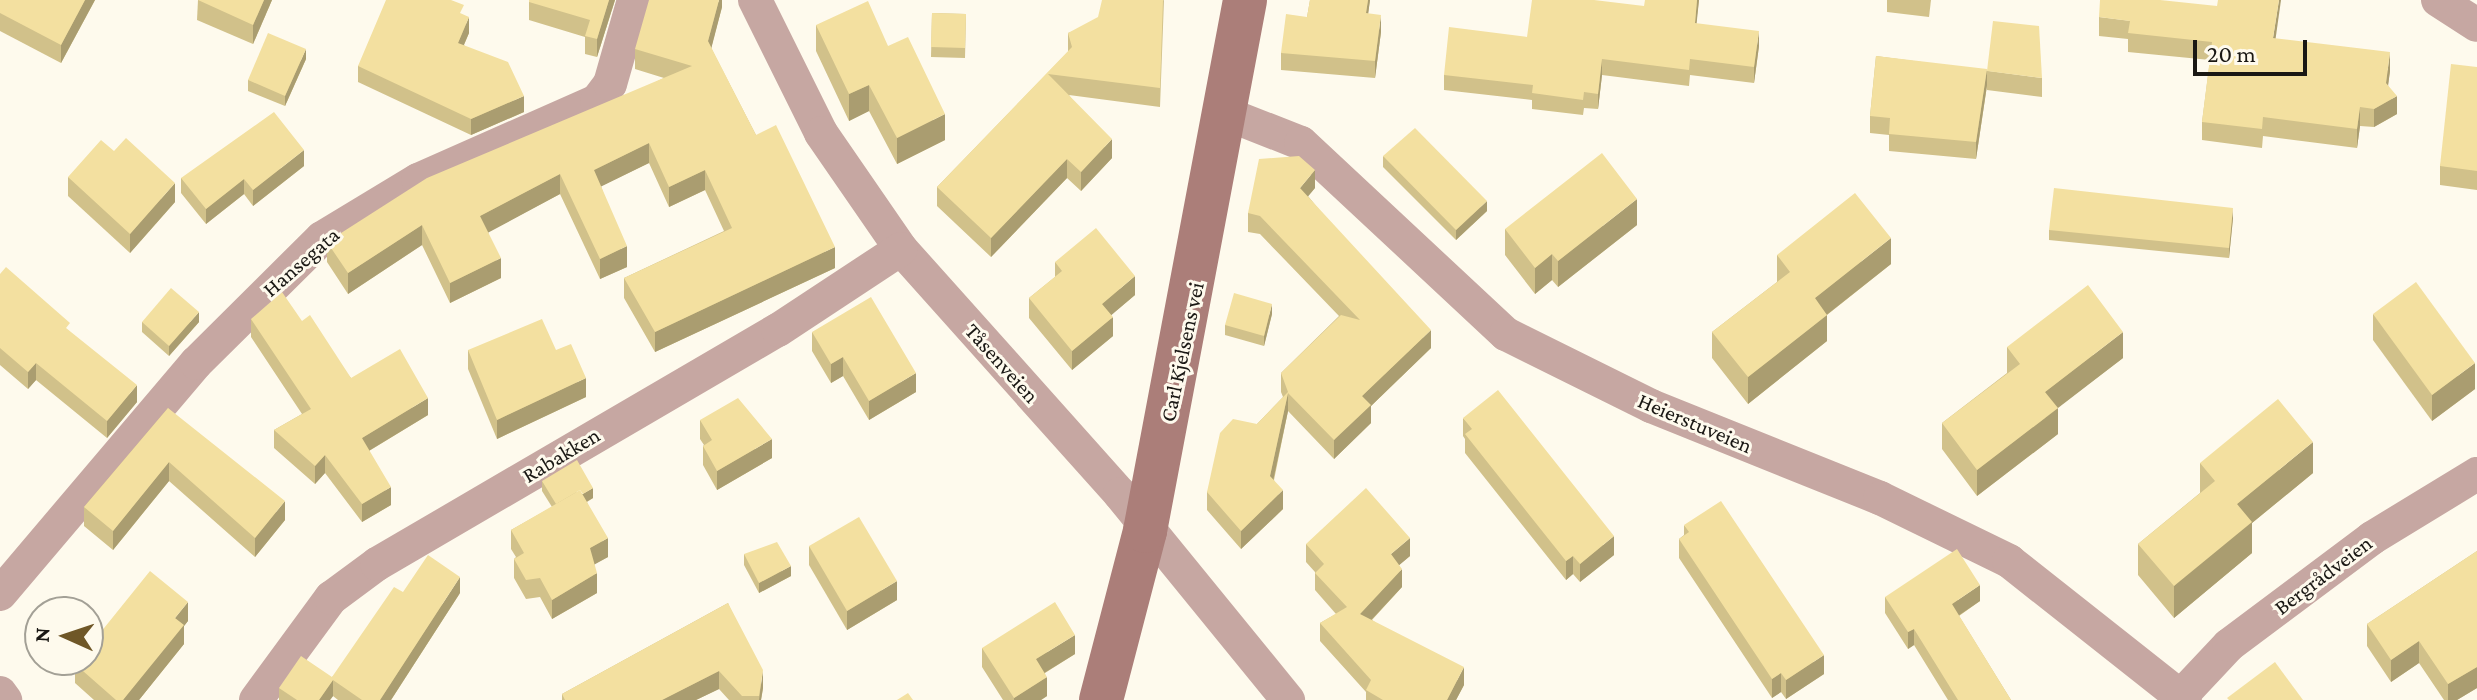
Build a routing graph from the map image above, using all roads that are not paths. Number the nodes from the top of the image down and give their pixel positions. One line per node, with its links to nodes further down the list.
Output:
1 (634, 0): 10 (street, Hansegata)
2 (755, 0): 7 (street, Tåsenveien)
3 (1245, 0): 6 (main road, Carl Kjelsens vei)
4 (2438, 0): 5 (street)
5 (2477, 25)
6 (1227, 114): 9 (main road, Carl Kjelsens vei); 12 (street, Heierstuveien)
7 (901, 249): 9 (street, Tåsenveien); 14 (street, Rabakken)
8 (2477, 474): 12 (street, Bergrådveien)
9 (1145, 531): 15 (main road, Carl Kjelsens vei); 16 (street, Tåsenveien)
10 (0, 594)
11 (0, 693): 13 (street)
12 (2184, 697)
13 (5, 700)
14 (256, 700)
15 (1101, 700)
16 (1288, 700)

